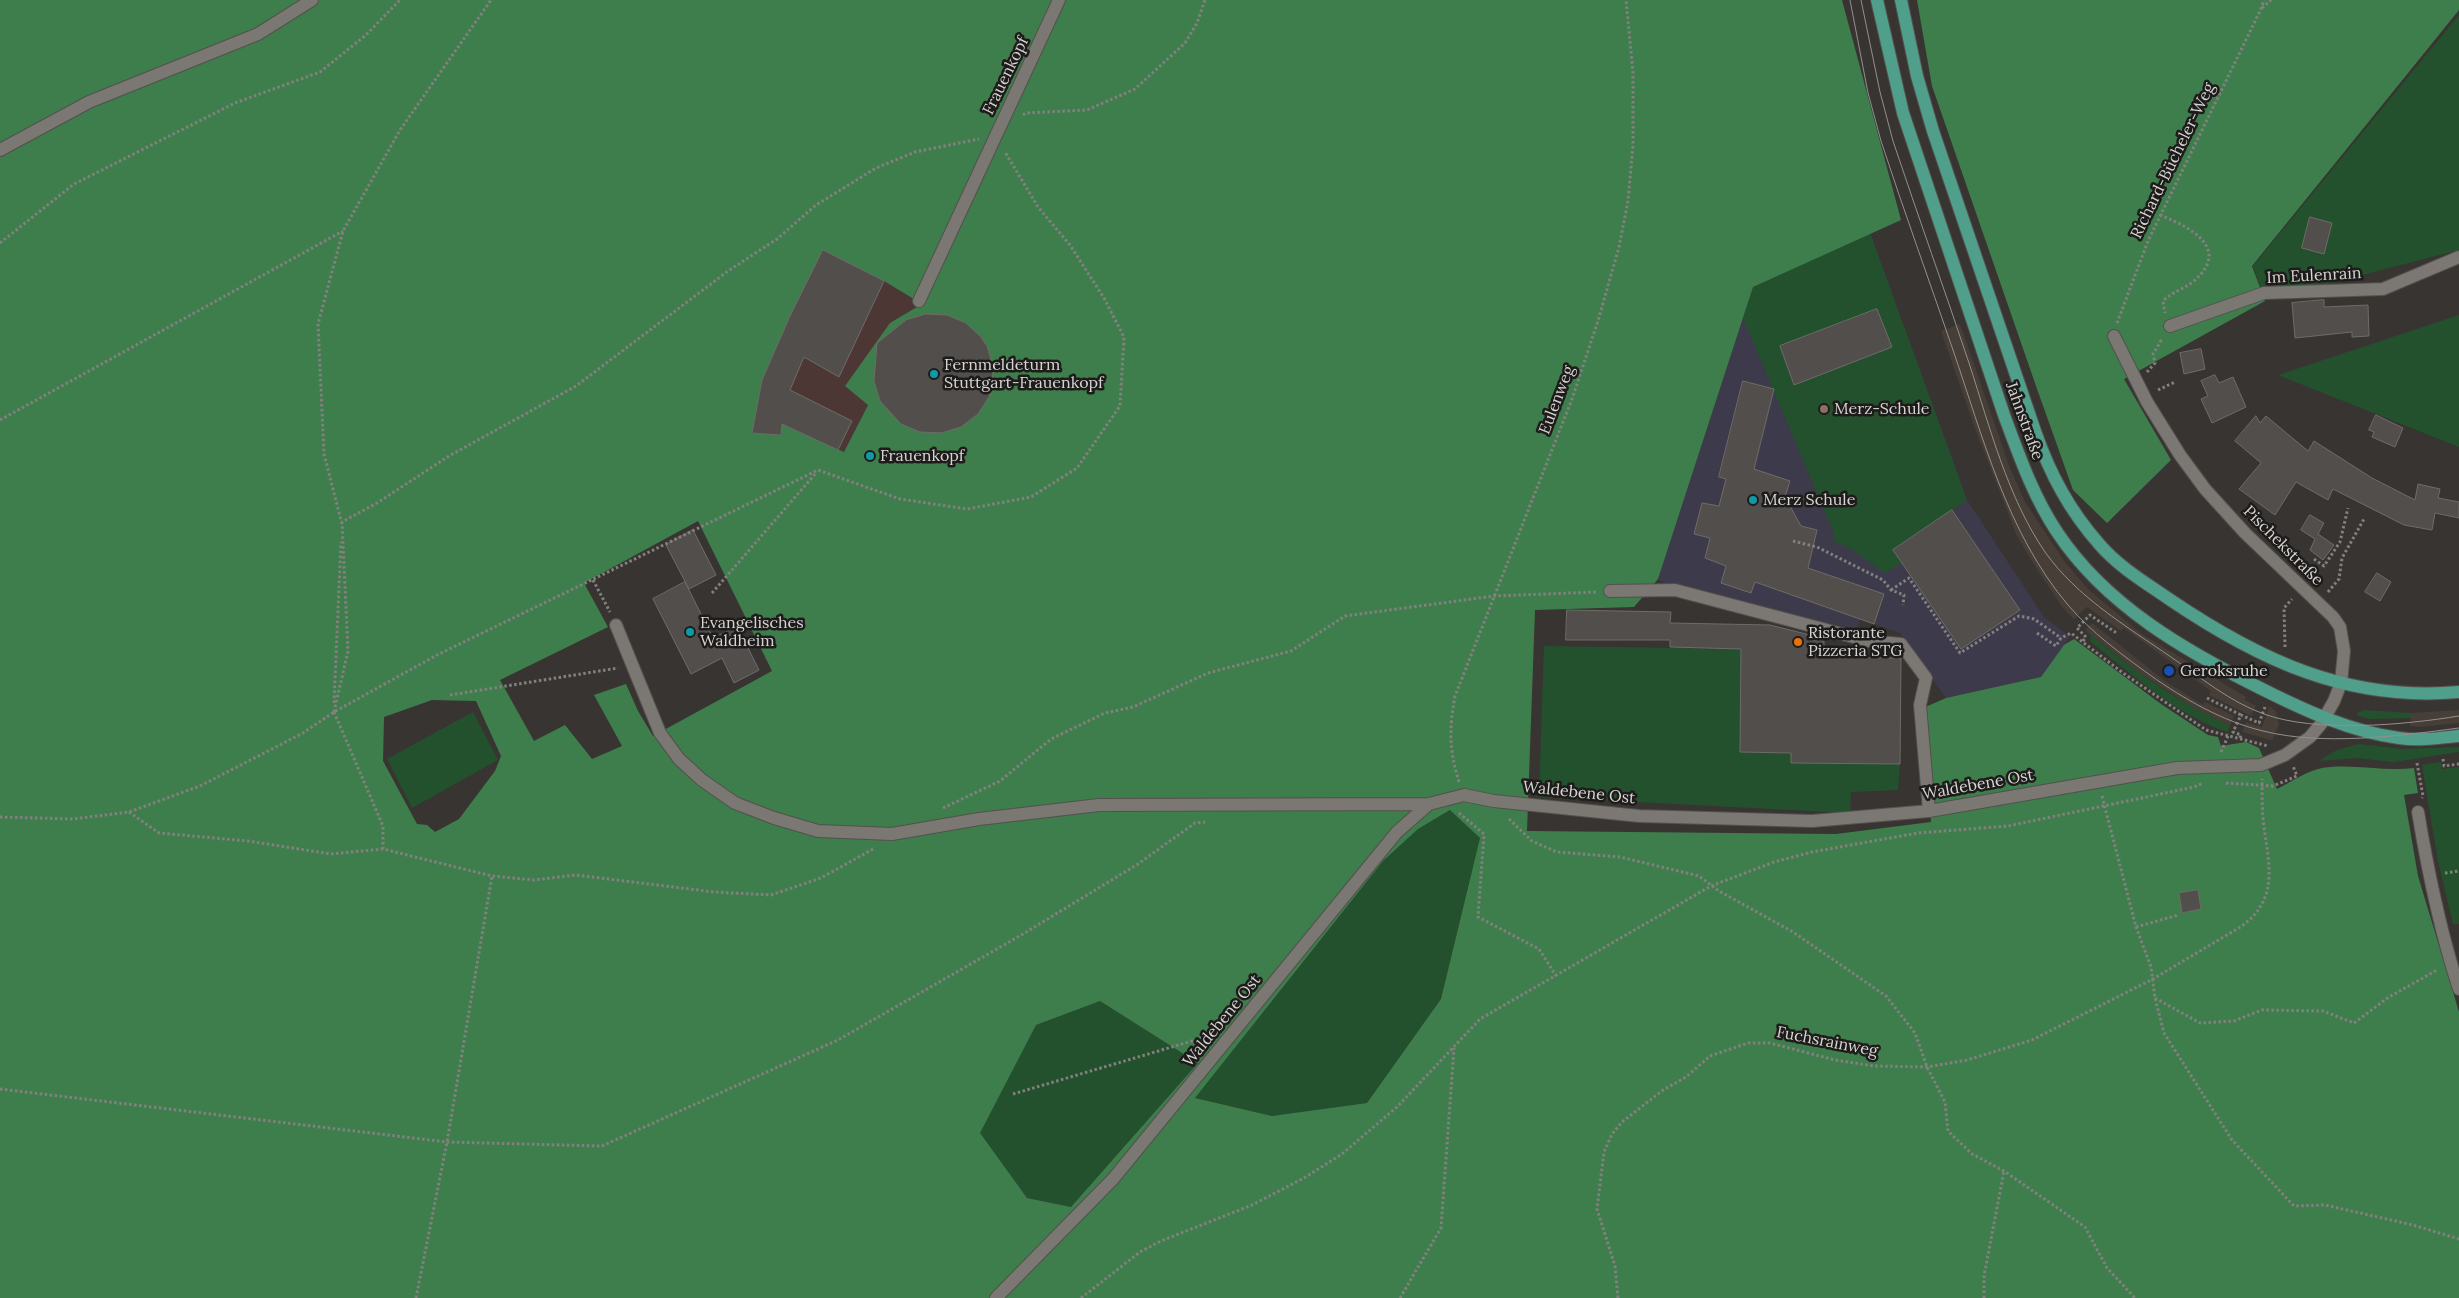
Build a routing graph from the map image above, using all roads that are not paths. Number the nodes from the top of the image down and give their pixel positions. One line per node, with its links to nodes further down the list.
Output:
1 (312, 0): 5 (street)
2 (1059, 0): 7 (street, Frauenkopf)
3 (1878, 0): 14 (main road, Jahnstraße)
4 (1901, 0): 12 (main road, Jahnstraße)
5 (0, 150)
6 (2459, 257): 8 (street, Im Eulenrain)
7 (919, 301)
8 (2170, 326)
9 (2114, 336): 12 (street, Pischekstraße)
10 (1610, 591): 17 (street)
11 (616, 625): 16 (street)
12 (2341, 684): 13 (main road); 14 (street, Waldebene Ost)
13 (2459, 692)
14 (2325, 718): 15 (main road); 17 (street, Waldebene Ost)
15 (2459, 736)
16 (1429, 804): 17 (street, Waldebene Ost); 20 (street, Waldebene Ost)
17 (1929, 811)
18 (2418, 812): 19 (street)
19 (2459, 989)
20 (996, 1298)

